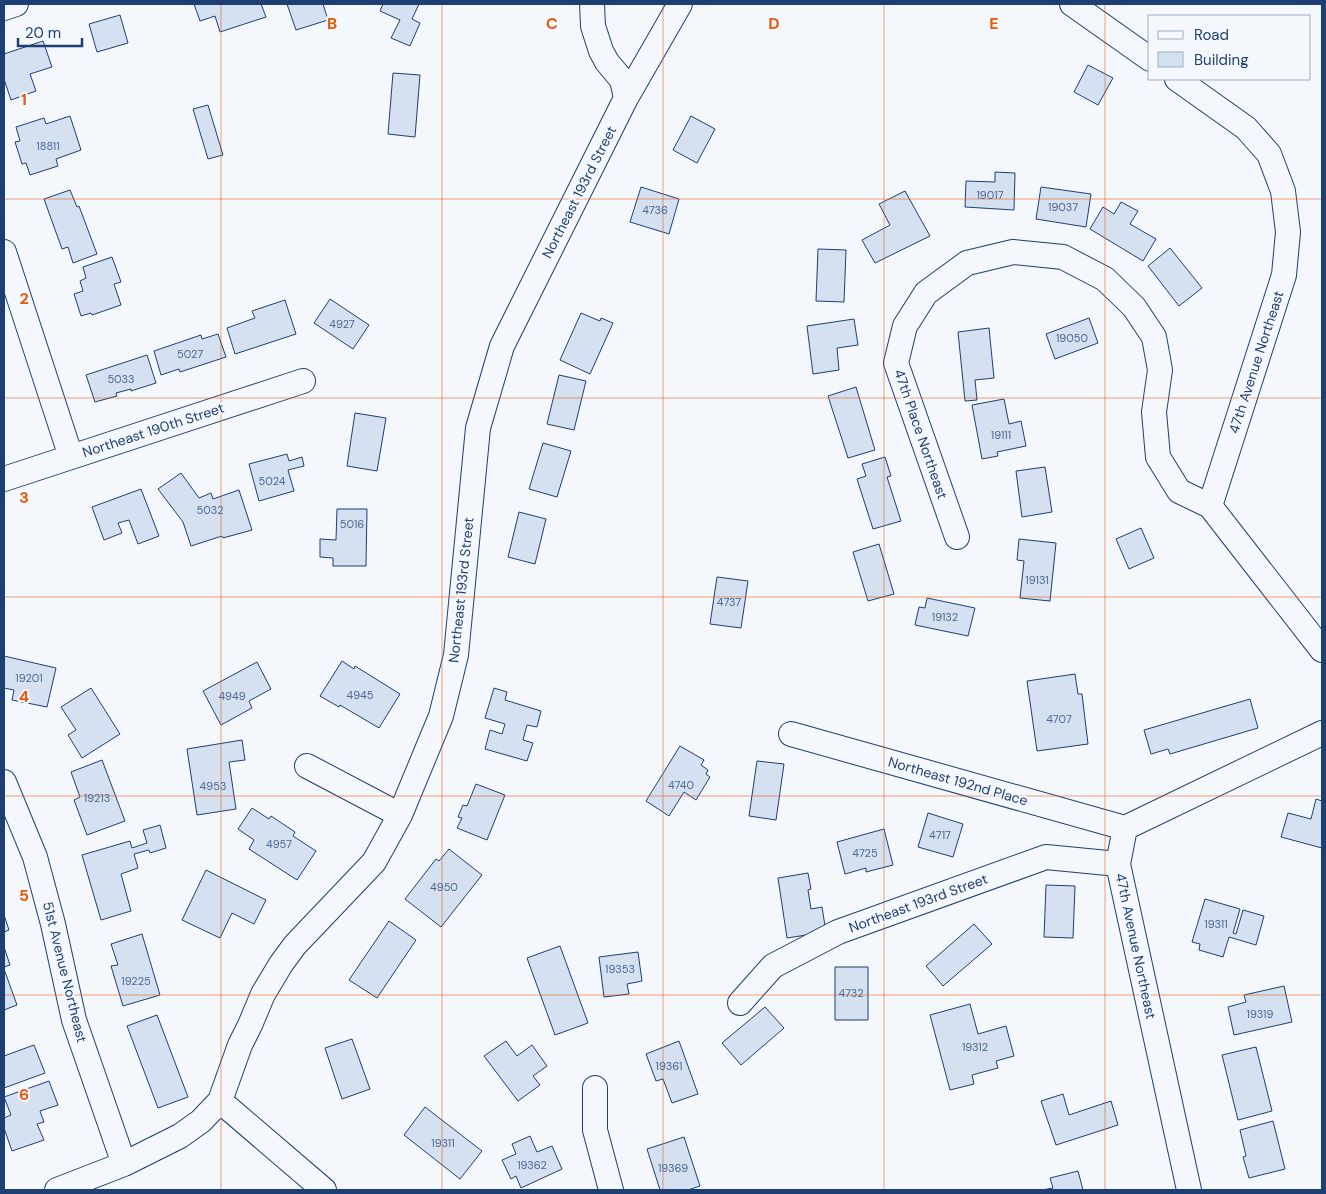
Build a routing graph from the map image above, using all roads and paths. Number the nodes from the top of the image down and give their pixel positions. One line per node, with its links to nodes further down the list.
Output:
1 (16, 4): 5 (street)
2 (592, 4): 8 (street)
3 (680, 4): 8 (street, Northeast 193rd Street)
4 (1072, 4): 6 (street)
5 (4, 8)
6 (1148, 58)
7 (1178, 80): 13 (street, 47th Avenue Northeast)
8 (626, 98): 20 (street, Northeast 193rd Street)
9 (4, 252): 11 (street)
10 (303, 381): 11 (street, Northeast 190th Street)
11 (71, 457): 12 (street, Northeast 190th Street)
12 (4, 479)
13 (1210, 506): 14 (street, 47th Place Northeast); 15 (street)
14 (957, 537)
15 (1322, 650)
16 (1322, 733): 21 (street)
17 (791, 734): 21 (street, Northeast 192nd Place)
18 (306, 766): 20 (street)
19 (4, 782): 26 (street, 51st Avenue Northeast)
20 (400, 815): 25 (street, Northeast 193rd Street)
21 (1125, 828): 22 (street, 47th Avenue Northeast)
22 (1118, 864): 23 (street, Northeast 193rd Street); 30 (street, 47th Avenue Northeast)
23 (740, 1003)
24 (595, 1088): 29 (street)
25 (220, 1101): 26 (street, Northeast 193rd Street); 28 (street)
26 (124, 1164): 27 (street, Northeast 193rd Street)
27 (57, 1190)
28 (324, 1190)
29 (611, 1190)
30 (1188, 1190)

